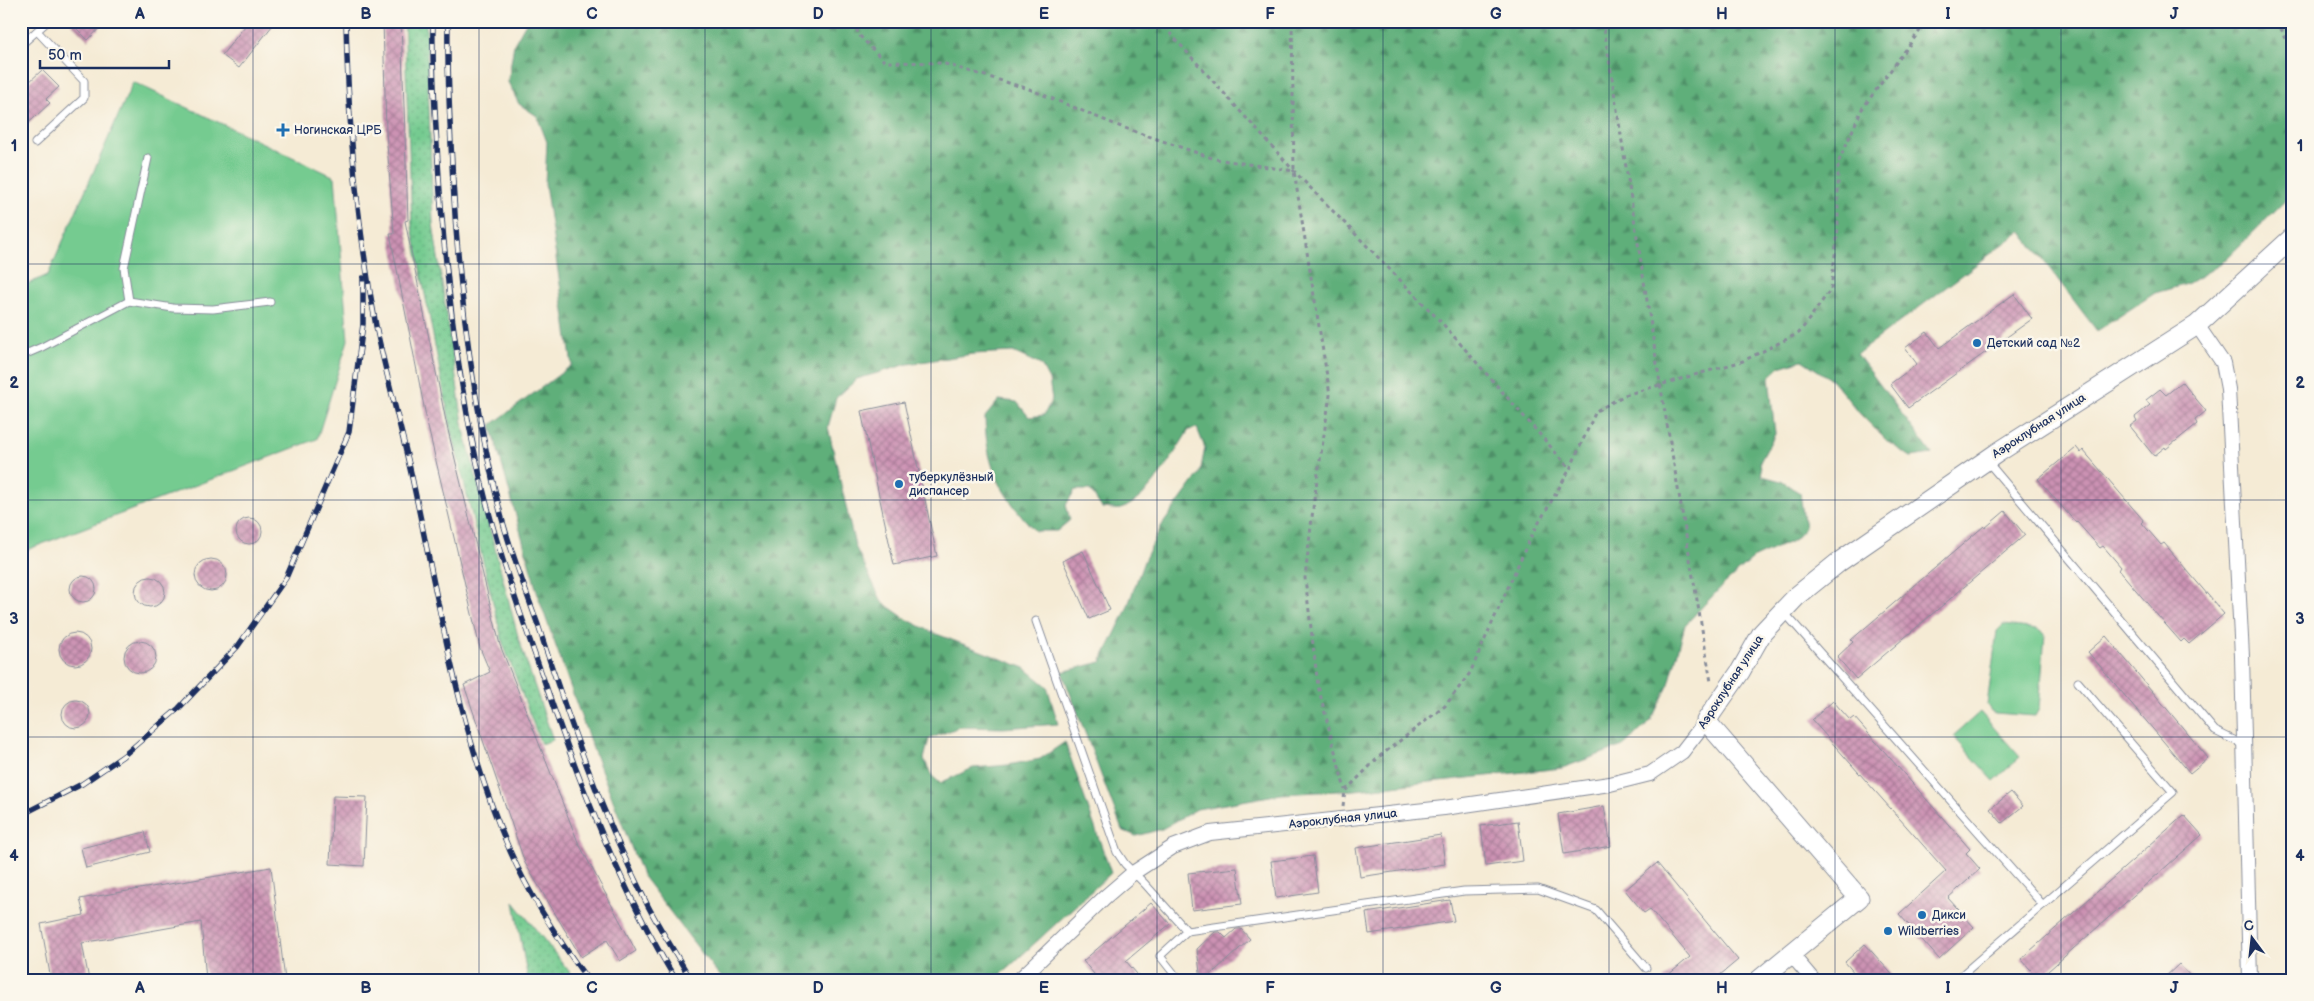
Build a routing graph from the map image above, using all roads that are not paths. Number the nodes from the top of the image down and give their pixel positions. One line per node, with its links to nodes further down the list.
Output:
1 (48, 21): 2 (lane)
2 (37, 31): 3 (lane); 4 (lane)
3 (21, 46)
4 (35, 143)
5 (148, 158): 7 (lane)
6 (2293, 237): 9 (street, Аэроклубная улица)
7 (129, 301): 8 (lane); 10 (lane)
8 (270, 302)
9 (2197, 325): 11 (street, Аэроклубная улица); 16 (street)
10 (21, 356)
11 (1986, 460): 12 (street, Аэроклубная улица); 16 (lane)
12 (1783, 611): 15 (street, Аэроклубная улица); 18 (lane)
13 (1036, 621): 17 (lane)
14 (2078, 682): 18 (lane)
15 (1710, 714): 17 (street, Аэроклубная улица); 20 (street)
16 (2244, 744): 27 (street)
17 (1133, 873): 19 (lane); 22 (street, Аэроклубная улица)
18 (2043, 905): 26 (lane)
19 (1187, 931): 21 (lane); 23 (lane)
20 (1790, 954): 24 (street); 25 (street)
21 (1646, 968)
22 (1019, 980)
23 (1179, 980)
24 (1759, 980)
25 (1813, 980)
26 (1956, 980)
27 (2250, 980)

